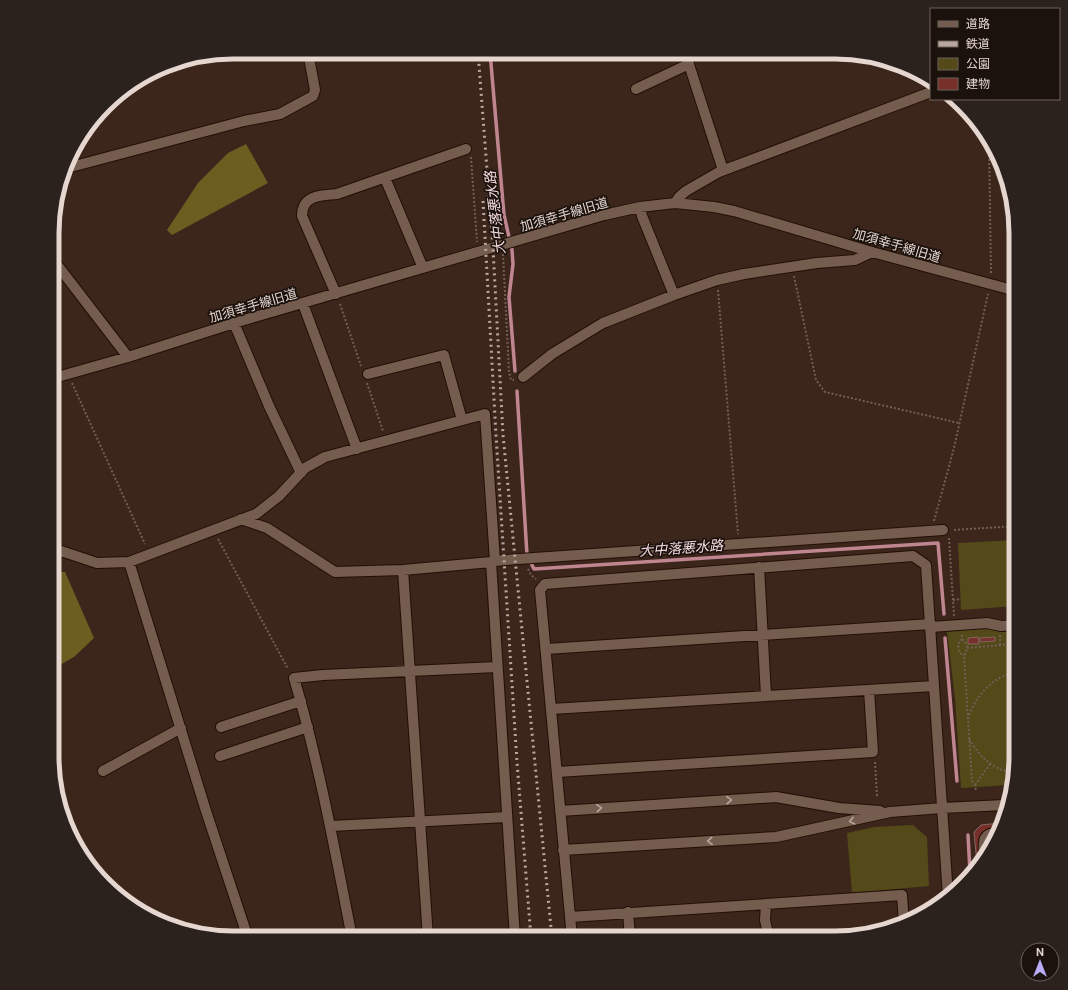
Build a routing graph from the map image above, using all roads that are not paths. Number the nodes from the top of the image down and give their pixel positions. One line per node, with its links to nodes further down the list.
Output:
1 (309, 59): 7 (street)
2 (687, 59): 3 (street)
3 (689, 64): 4 (street); 8 (street)
4 (636, 89)
5 (930, 92): 8 (street)
6 (466, 149): 9 (street)
7 (72, 167)
8 (723, 170): 10 (street)
9 (385, 178): 14 (street); 16 (street)
10 (675, 203): 11 (street, 加須幸手線旧道); 12 (street, 加須幸手線旧道)
11 (640, 207): 14 (street, 加須幸手線旧道); 17 (street)
12 (872, 252): 15 (street, 加須幸手線旧道); 17 (street)
13 (59, 267): 20 (street)
14 (423, 268): 16 (street, 加須幸手線旧道)
15 (1009, 289)
16 (336, 294): 18 (street, 加須幸手線旧道)
17 (674, 295): 23 (street)
18 (303, 304): 19 (street, 加須幸手線旧道); 25 (street)
19 (234, 323): 20 (street, 加須幸手線旧道); 26 (street)
20 (128, 357): 22 (street, 加須幸手線旧道)
21 (368, 374): 24 (street)
22 (59, 377)
23 (523, 377)
24 (462, 420): 25 (street); 31 (street)
25 (357, 449): 26 (street)
26 (301, 473): 27 (street)
27 (241, 519): 30 (street); 33 (street)
28 (945, 530): 31 (street)
29 (59, 551): 30 (street)
30 (129, 562): 47 (street)
31 (493, 562): 33 (street); 38 (street)
32 (759, 567): 34 (street); 36 (street); 37 (street)
33 (403, 570): 39 (street)
34 (931, 626): 35 (street); 36 (street); 40 (street)
35 (1009, 626)
36 (762, 634): 37 (street); 42 (street)
37 (546, 649): 44 (street)
38 (497, 667): 39 (street); 55 (street)
39 (410, 671): 43 (street); 56 (street)
40 (934, 686): 41 (street); 52 (street)
41 (869, 690): 42 (street); 50 (street)
42 (766, 696): 44 (street)
43 (300, 701): 45 (street); 46 (street)
44 (551, 709): 50 (street)
45 (221, 727)
46 (308, 727): 48 (street); 57 (street)
47 (181, 728): 49 (street); 66 (street)
48 (220, 756)
49 (103, 771)
50 (558, 772): 53 (street)
51 (1002, 805): 52 (street)
52 (942, 808): 54 (street); 61 (street)
53 (560, 811): 54 (street, one-way to 54); 60 (street)
54 (890, 812): 60 (street, one-way to 60)
55 (507, 817): 56 (street); 69 (street)
56 (420, 821): 57 (street); 68 (street)
57 (331, 826): 67 (street)
58 (992, 833): 59 (street)
59 (984, 848)
60 (563, 850): 64 (street)
61 (949, 888)
62 (766, 904): 63 (street); 65 (street); 72 (street)
63 (628, 912): 64 (street); 71 (street)
64 (570, 917): 70 (street)
65 (904, 917)
66 (246, 931)
67 (351, 931)
68 (428, 931)
69 (515, 931)
70 (571, 931)
71 (629, 931)
72 (767, 931)

